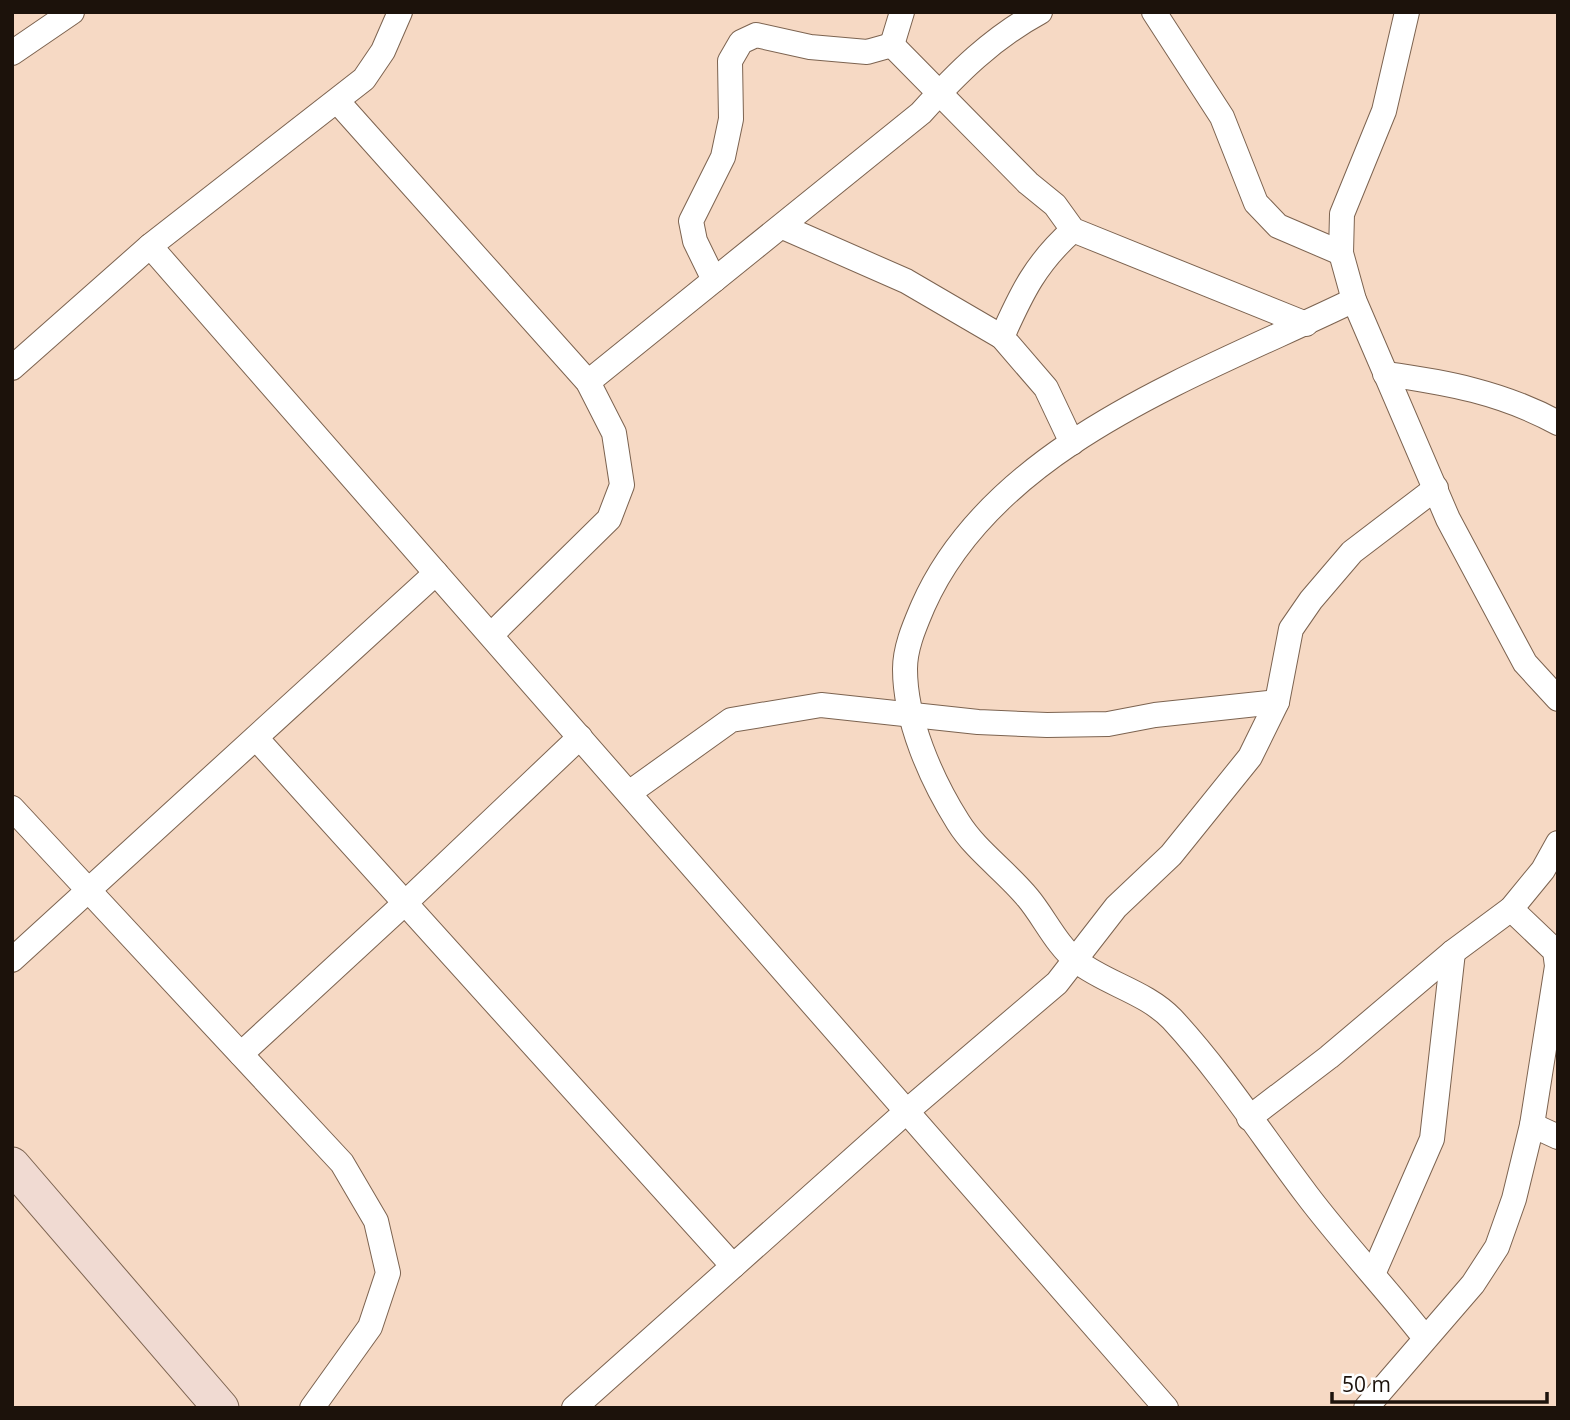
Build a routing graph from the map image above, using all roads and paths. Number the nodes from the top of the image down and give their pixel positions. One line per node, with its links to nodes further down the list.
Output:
1 (72, 12): 8 (street)
2 (400, 12): 10 (street)
3 (902, 12): 7 (street)
4 (1040, 12): 9 (street)
5 (1153, 12): 14 (street)
6 (1407, 12): 14 (street)
7 (892, 45): 9 (street); 15 (street)
8 (12, 53)
9 (940, 92): 11 (street); 12 (street)
10 (338, 102): 13 (street); 21 (street)
11 (783, 227): 15 (street); 18 (street)
12 (1073, 230): 17 (street); 18 (street)
13 (150, 246): 19 (street); 25 (street)
14 (1341, 253): 16 (street)
15 (714, 280): 21 (street)
16 (1354, 300): 17 (street); 20 (street)
17 (1306, 324): 23 (street)
18 (1002, 337): 23 (street)
19 (12, 368)
20 (1385, 374): 22 (street); 24 (street)
21 (588, 382): 26 (street)
22 (1558, 423)
23 (1072, 443): 29 (street)
24 (1436, 488): 27 (street); 28 (street)
25 (436, 573): 26 (street); 31 (street)
26 (491, 635): 30 (street)
27 (1558, 699)
28 (1277, 702): 29 (street); 40 (street)
29 (912, 715): 32 (street); 40 (street)
30 (580, 737): 32 (street); 36 (street)
31 (256, 738): 35 (street); 36 (street)
32 (629, 793): 42 (street)
33 (12, 808): 35 (street)
34 (1558, 843): 37 (street)
35 (89, 889): 39 (street); 41 (street)
36 (405, 903): 41 (street); 47 (street)
37 (1511, 909): 38 (street); 44 (street)
38 (1453, 952): 43 (street); 48 (street)
39 (12, 960)
40 (1076, 961): 42 (street); 43 (street)
41 (240, 1054): 51 (street)
42 (907, 1111): 47 (street); 53 (street)
43 (1249, 1118): 48 (street)
44 (1532, 1125): 45 (street); 49 (street)
45 (1558, 1137)
46 (12, 1165): 50 (street)
47 (733, 1266): 52 (street)
48 (1374, 1272): 49 (street)
49 (1425, 1338): 54 (street)
50 (221, 1408)
51 (312, 1408)
52 (574, 1408)
53 (1166, 1408)
54 (1366, 1408)

